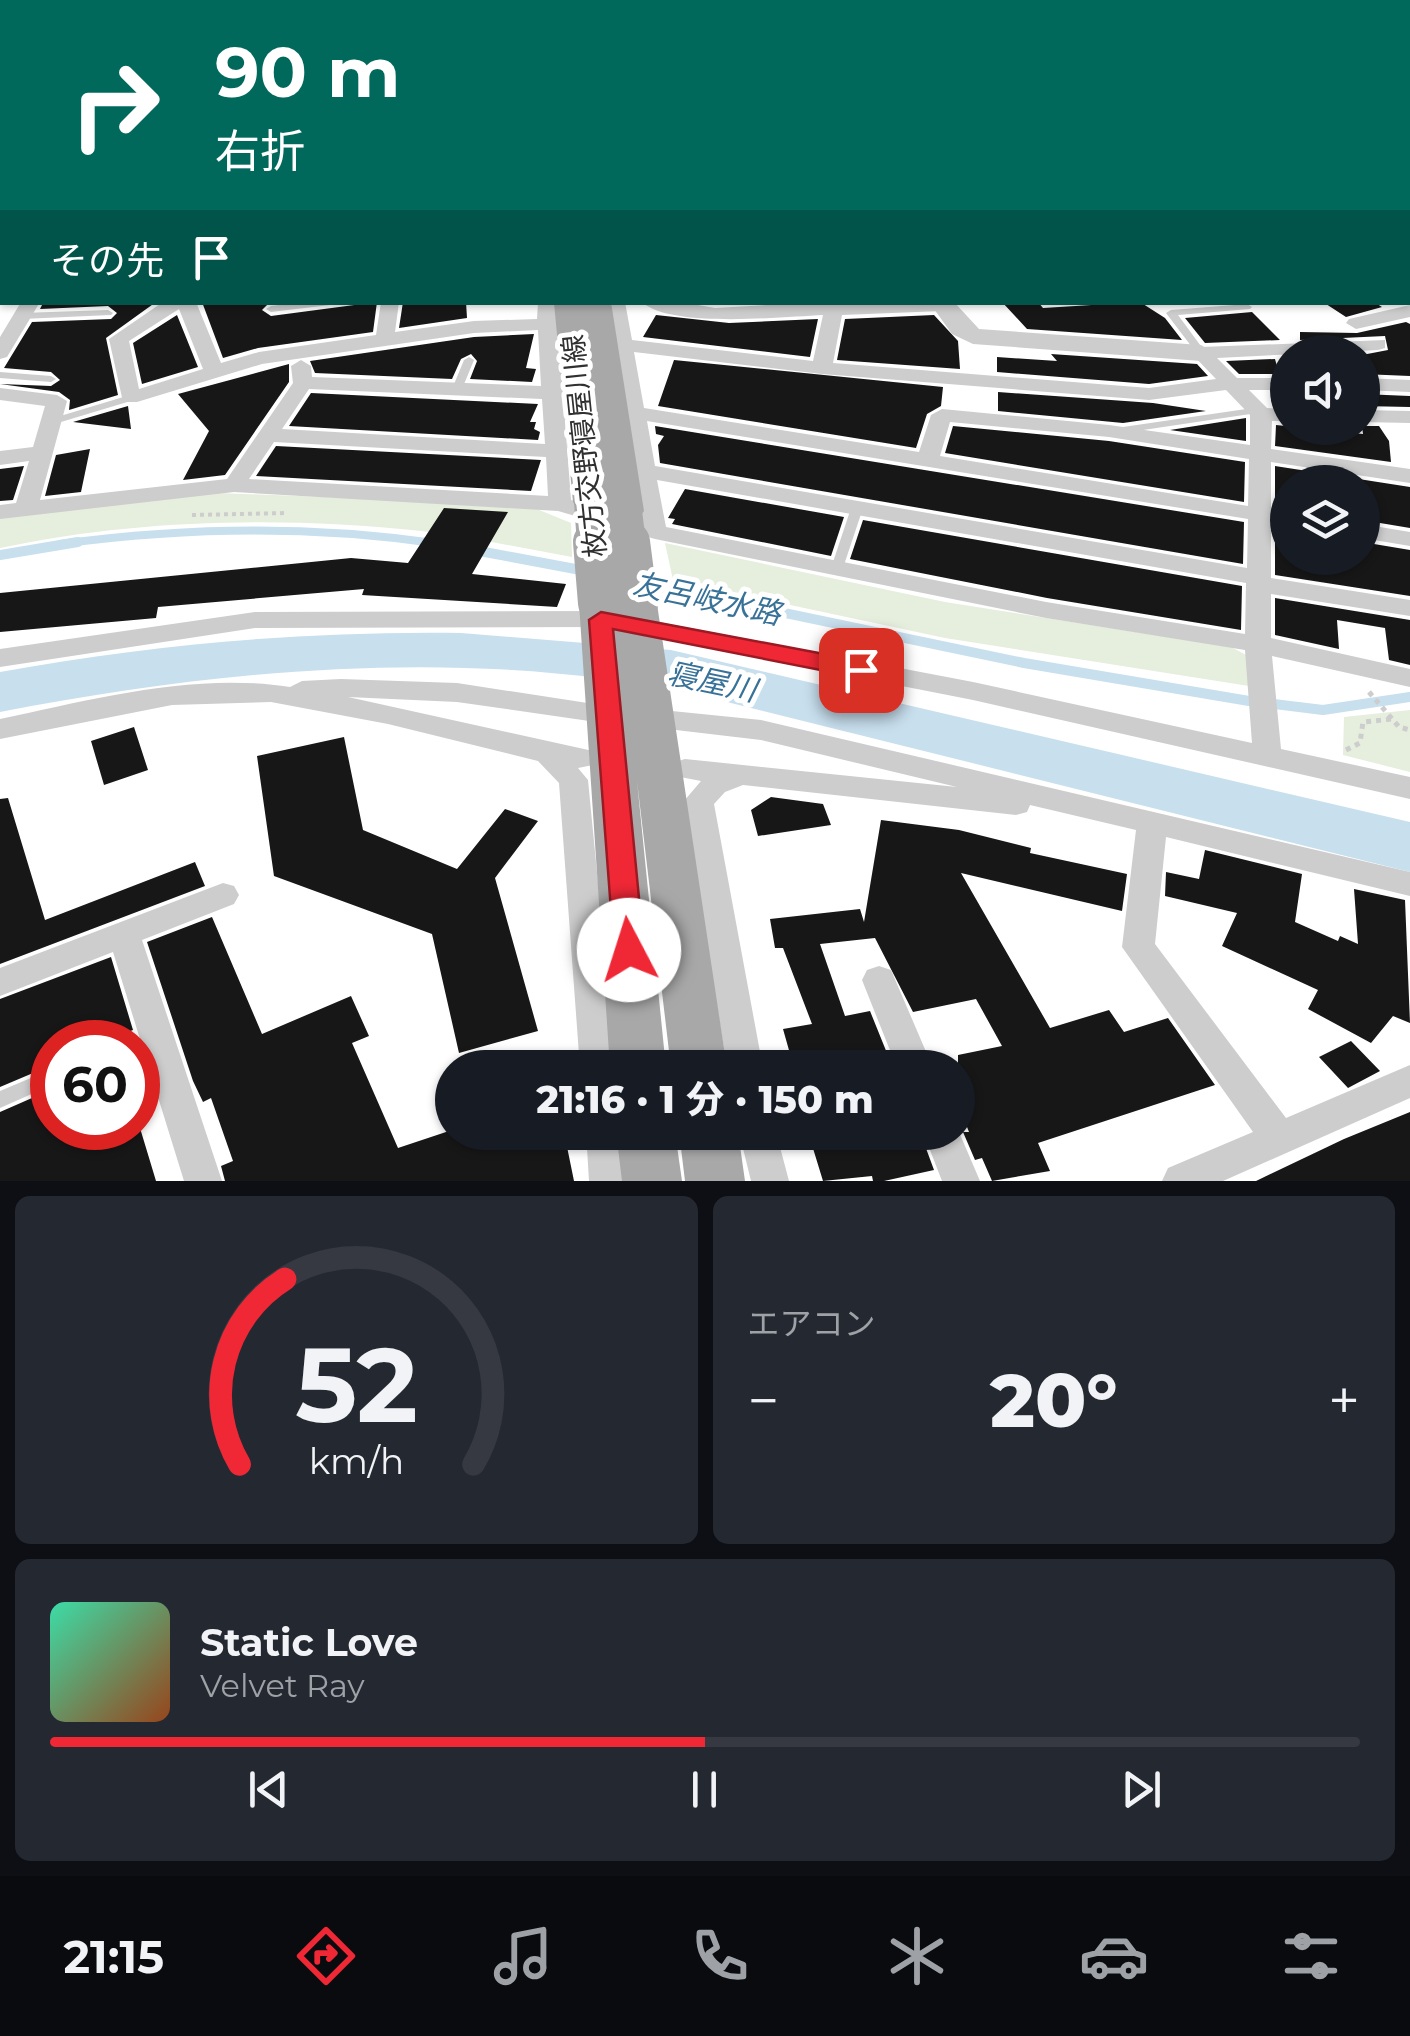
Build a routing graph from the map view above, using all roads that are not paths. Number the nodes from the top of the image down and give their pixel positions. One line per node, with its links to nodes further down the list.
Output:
1 (914, 0): 2 (street)
2 (950, 0): 3 (street)
3 (996, 0)
4 (172, 305): 41 (street)
5 (187, 305): 30 (street)
6 (304, 305): 17 (lane)
7 (390, 305): 22 (street)
8 (596, 305): 61 (main road, 枚方交野寝屋川線)
9 (617, 305): 23 (street)
10 (650, 305): 23 (street)
11 (663, 305): 14 (street)
12 (905, 305): 14 (street)
13 (943, 305): 27 (street)
14 (831, 307): 29 (street)
15 (1247, 308): 27 (lane)
16 (26, 309): 20 (lane); 26 (street)
17 (270, 309)
18 (554, 310): 22 (street); 40 (street); 61 (main road, 枚方交野寝屋川線)
19 (1410, 311): 21 (street)
20 (108, 313)
21 (1356, 324)
22 (385, 338): 25 (street)
23 (623, 339): 29 (street); 42 (street)
24 (1270, 350): 27 (street)
25 (300, 351): 30 (street); 33 (street)
26 (0, 353)
27 (1202, 353): 34 (street)
28 (470, 360): 38 (lane)
29 (822, 368): 34 (street)
30 (215, 373): 41 (street)
31 (0, 376): 32 (lane)
32 (51, 379)
33 (303, 382): 38 (street); 49 (street)
34 (1228, 384): 35 (street); 43 (street)
35 (1270, 384)
36 (1380, 385): 37 (street)
37 (1410, 386)
38 (457, 389): 40 (street)
39 (0, 394): 47 (street)
40 (553, 394): 50 (street)
41 (130, 398): 47 (lane)
42 (633, 412): 54 (street); 55 (street)
43 (1257, 412): 44 (street); 48 (lane); 52 (street)
44 (1270, 413)
45 (1380, 416): 46 (street)
46 (1410, 417)
47 (50, 422): 51 (street)
48 (1109, 431): 52 (street); 54 (street)
49 (268, 435): 50 (street); 57 (street)
50 (557, 450): 61 (street)
51 (41, 453): 53 (street); 58 (street)
52 (1260, 455): 56 (street); 62 (street)
53 (0, 458)
54 (928, 460): 62 (street)
55 (646, 470): 59 (street); 61 (street)
56 (1410, 476)
57 (234, 485): 58 (street); 61 (street)
58 (26, 508): 60 (street)
59 (857, 508): 66 (lane); 67 (street)
60 (0, 512)
61 (608, 512): 66 (street); 69 (main road, 枚方交野寝屋川線, bridge)
62 (1258, 514): 63 (street); 67 (street)
63 (1270, 516)
64 (1380, 534): 65 (street)
65 (1410, 538)
66 (836, 568): 70 (street)
67 (1259, 581): 68 (street); 70 (street)
68 (1410, 608)
69 (620, 620): 71 (street); 74 (main road, 枚方交野寝屋川線); 77 (street)
70 (1258, 644): 72 (street); 77 (street)
71 (0, 658)
72 (1410, 678)
73 (266, 692): 74 (street); 75 (street); 76 (street)
74 (630, 712): 82 (street); 91 (main road, 枚方交野寝屋川線); 92 (main road, 枚方交野寝屋川線)
75 (0, 729)
76 (549, 755): 78 (street); 90 (street)
77 (1266, 756): 81 (street)
78 (583, 758)
79 (685, 769): 80 (street)
80 (740, 775): 82 (street); 93 (street)
81 (1410, 788)
82 (1106, 813): 83 (street)
83 (1152, 824): 84 (street); 99 (street)
84 (1410, 884)
85 (223, 895): 86 (street)
86 (124, 934): 88 (street); 89 (street)
87 (879, 980): 94 (street)
88 (0, 982)
89 (141, 1020)
90 (596, 1050)
91 (638, 1050)
92 (696, 1050)
93 (743, 1050)
94 (908, 1050)
95 (160, 1076): 105 (street)
96 (1410, 1081): 99 (street)
97 (30, 1087): 98 (lane)
98 (0, 1100)
99 (1278, 1137): 111 (street)
100 (605, 1150): 106 (street)
101 (648, 1150): 107 (main road)
102 (711, 1150): 108 (main road)
103 (762, 1150): 109 (street)
104 (948, 1150): 110 (street)
105 (203, 1181)
106 (608, 1181)
107 (652, 1181)
108 (715, 1181)
109 (770, 1181)
110 (960, 1181)
111 (1181, 1181)

